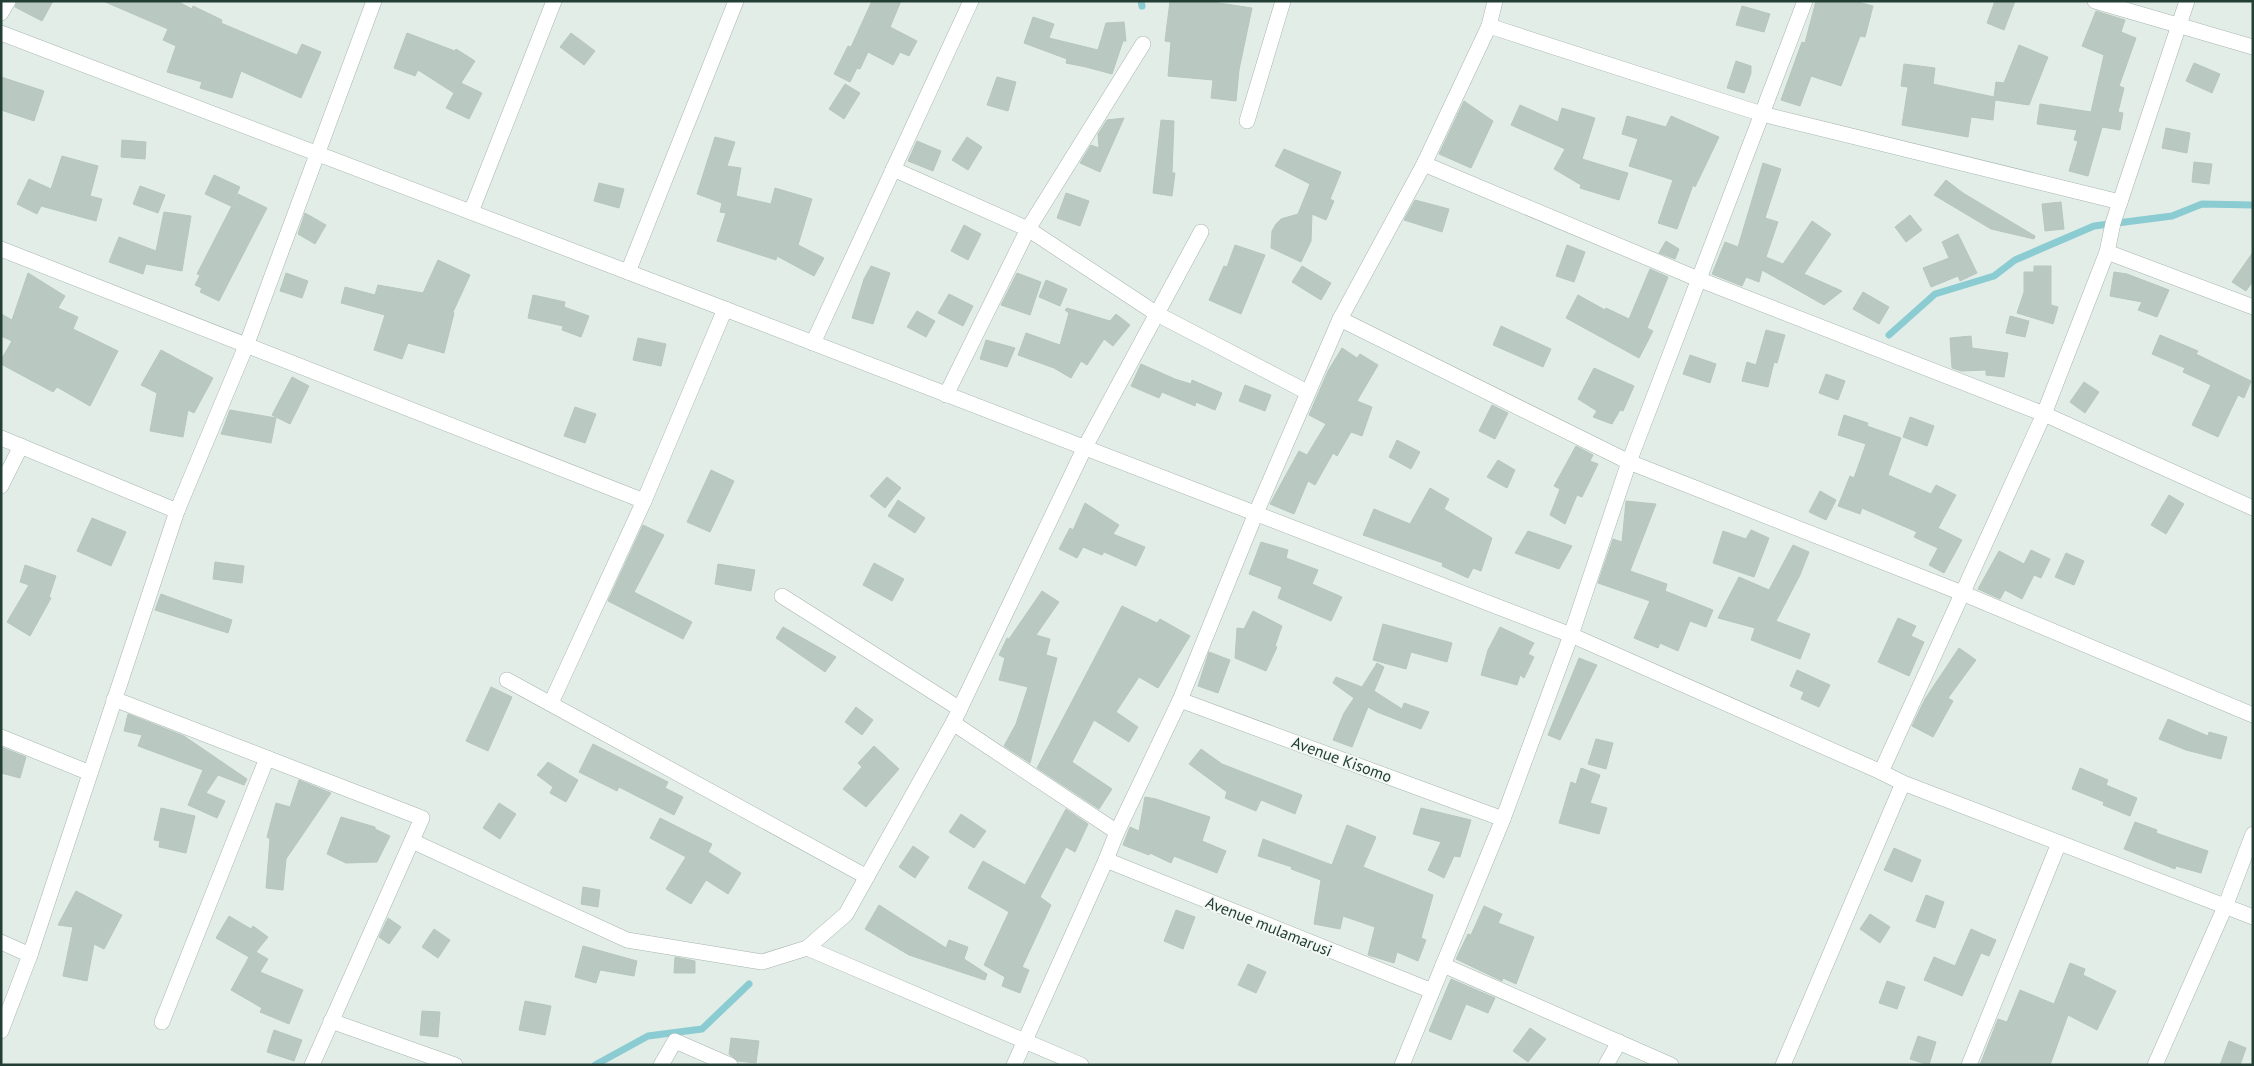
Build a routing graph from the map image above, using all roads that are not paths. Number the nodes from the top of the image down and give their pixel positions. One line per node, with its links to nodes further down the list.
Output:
1 (8, 1): 11 (street)
2 (374, 1): 19 (street)
3 (554, 1): 23 (street)
4 (736, 1): 28 (street)
5 (971, 1): 21 (street)
6 (1283, 1): 18 (street)
7 (1494, 1): 13 (street)
8 (1805, 1): 17 (street)
9 (2095, 1): 12 (street)
10 (2187, 1): 12 (street)
11 (1, 13)
12 (2179, 24): 16 (street); 22 (street)
13 (1489, 26): 17 (street); 20 (street)
14 (1, 33): 19 (street)
15 (1143, 44): 24 (street)
16 (2253, 47)
17 (1762, 114): 22 (street); 29 (street)
18 (1247, 121)
19 (318, 153): 23 (street); 35 (street)
20 (1424, 164): 29 (street); 33 (street)
21 (893, 169): 24 (street); 34 (street)
22 (2120, 202): 27 (street)
23 (471, 212): 28 (street)
24 (1028, 229): 32 (street); 37 (street)
25 (1200, 232): 32 (street)
26 (1, 249): 35 (street)
27 (2107, 252): 30 (street); 38 (street)
28 (628, 272): 31 (street)
29 (1698, 280): 38 (street); 42 (street)
30 (2253, 307)
31 (725, 309): 34 (street); 44 (street)
32 (1157, 314): 36 (street); 41 (street)
33 (1340, 319): 36 (street); 42 (street)
34 (813, 344): 37 (street)
35 (246, 346): 44 (street); 46 (street)
36 (1307, 392): 47 (street)
37 (946, 395): 41 (street)
38 (2044, 414): 45 (street); 48 (street)
39 (1, 438): 40 (street)
40 (21, 446): 43 (street); 46 (street)
41 (1085, 447): 47 (street); 55 (street)
42 (1629, 462): 48 (street); 50 (street)
43 (1, 486)
44 (644, 501): 54 (street)
45 (2253, 508)
46 (177, 511): 52 (street)
47 (1256, 513): 50 (street); 53 (street)
48 (1962, 593): 56 (street); 60 (street)
49 (782, 596): 55 (street)
50 (1571, 635): 60 (street); 63 (street)
51 (507, 680): 54 (street)
52 (114, 699): 59 (street); 61 (street)
53 (1180, 700): 63 (street, Avenue Kisomo); 64 (street)
54 (551, 703): 69 (street)
55 (960, 709): 57 (street)
56 (2253, 716)
57 (953, 723): 64 (street); 69 (street)
58 (1, 737): 61 (street)
59 (267, 758): 66 (street); 78 (street)
60 (1881, 772): 62 (street)
61 (90, 773): 74 (street)
62 (1903, 783): 67 (street); 92 (street)
63 (1504, 819): 75 (street)
64 (1117, 832): 68 (street)
65 (2253, 834): 70 (street)
66 (412, 841): 73 (street); 77 (street)
67 (2059, 843): 70 (street); 93 (street)
68 (1106, 860): 76 (street, Avenue mulamarusi); 80 (street)
69 (867, 877): 73 (street)
70 (2225, 907): 71 (street); 82 (street)
71 (2253, 917)
72 (1, 942): 74 (street)
73 (807, 948): 80 (street)
74 (30, 954): 79 (street)
75 (1443, 965): 76 (street); 81 (street)
76 (1432, 991): 89 (street)
77 (331, 1021): 83 (street); 84 (street)
78 (162, 1022)
79 (1, 1032)
80 (1024, 1039): 87 (street); 88 (street)
81 (1619, 1042): 90 (street); 91 (street)
82 (2157, 1064)
83 (312, 1065)
84 (455, 1065)
85 (661, 1065): 86 (street)
86 (730, 1065)
87 (1014, 1065)
88 (1081, 1065)
89 (1402, 1065)
90 (1606, 1065)
91 (1671, 1065)
92 (1784, 1065)
93 (1969, 1065)

